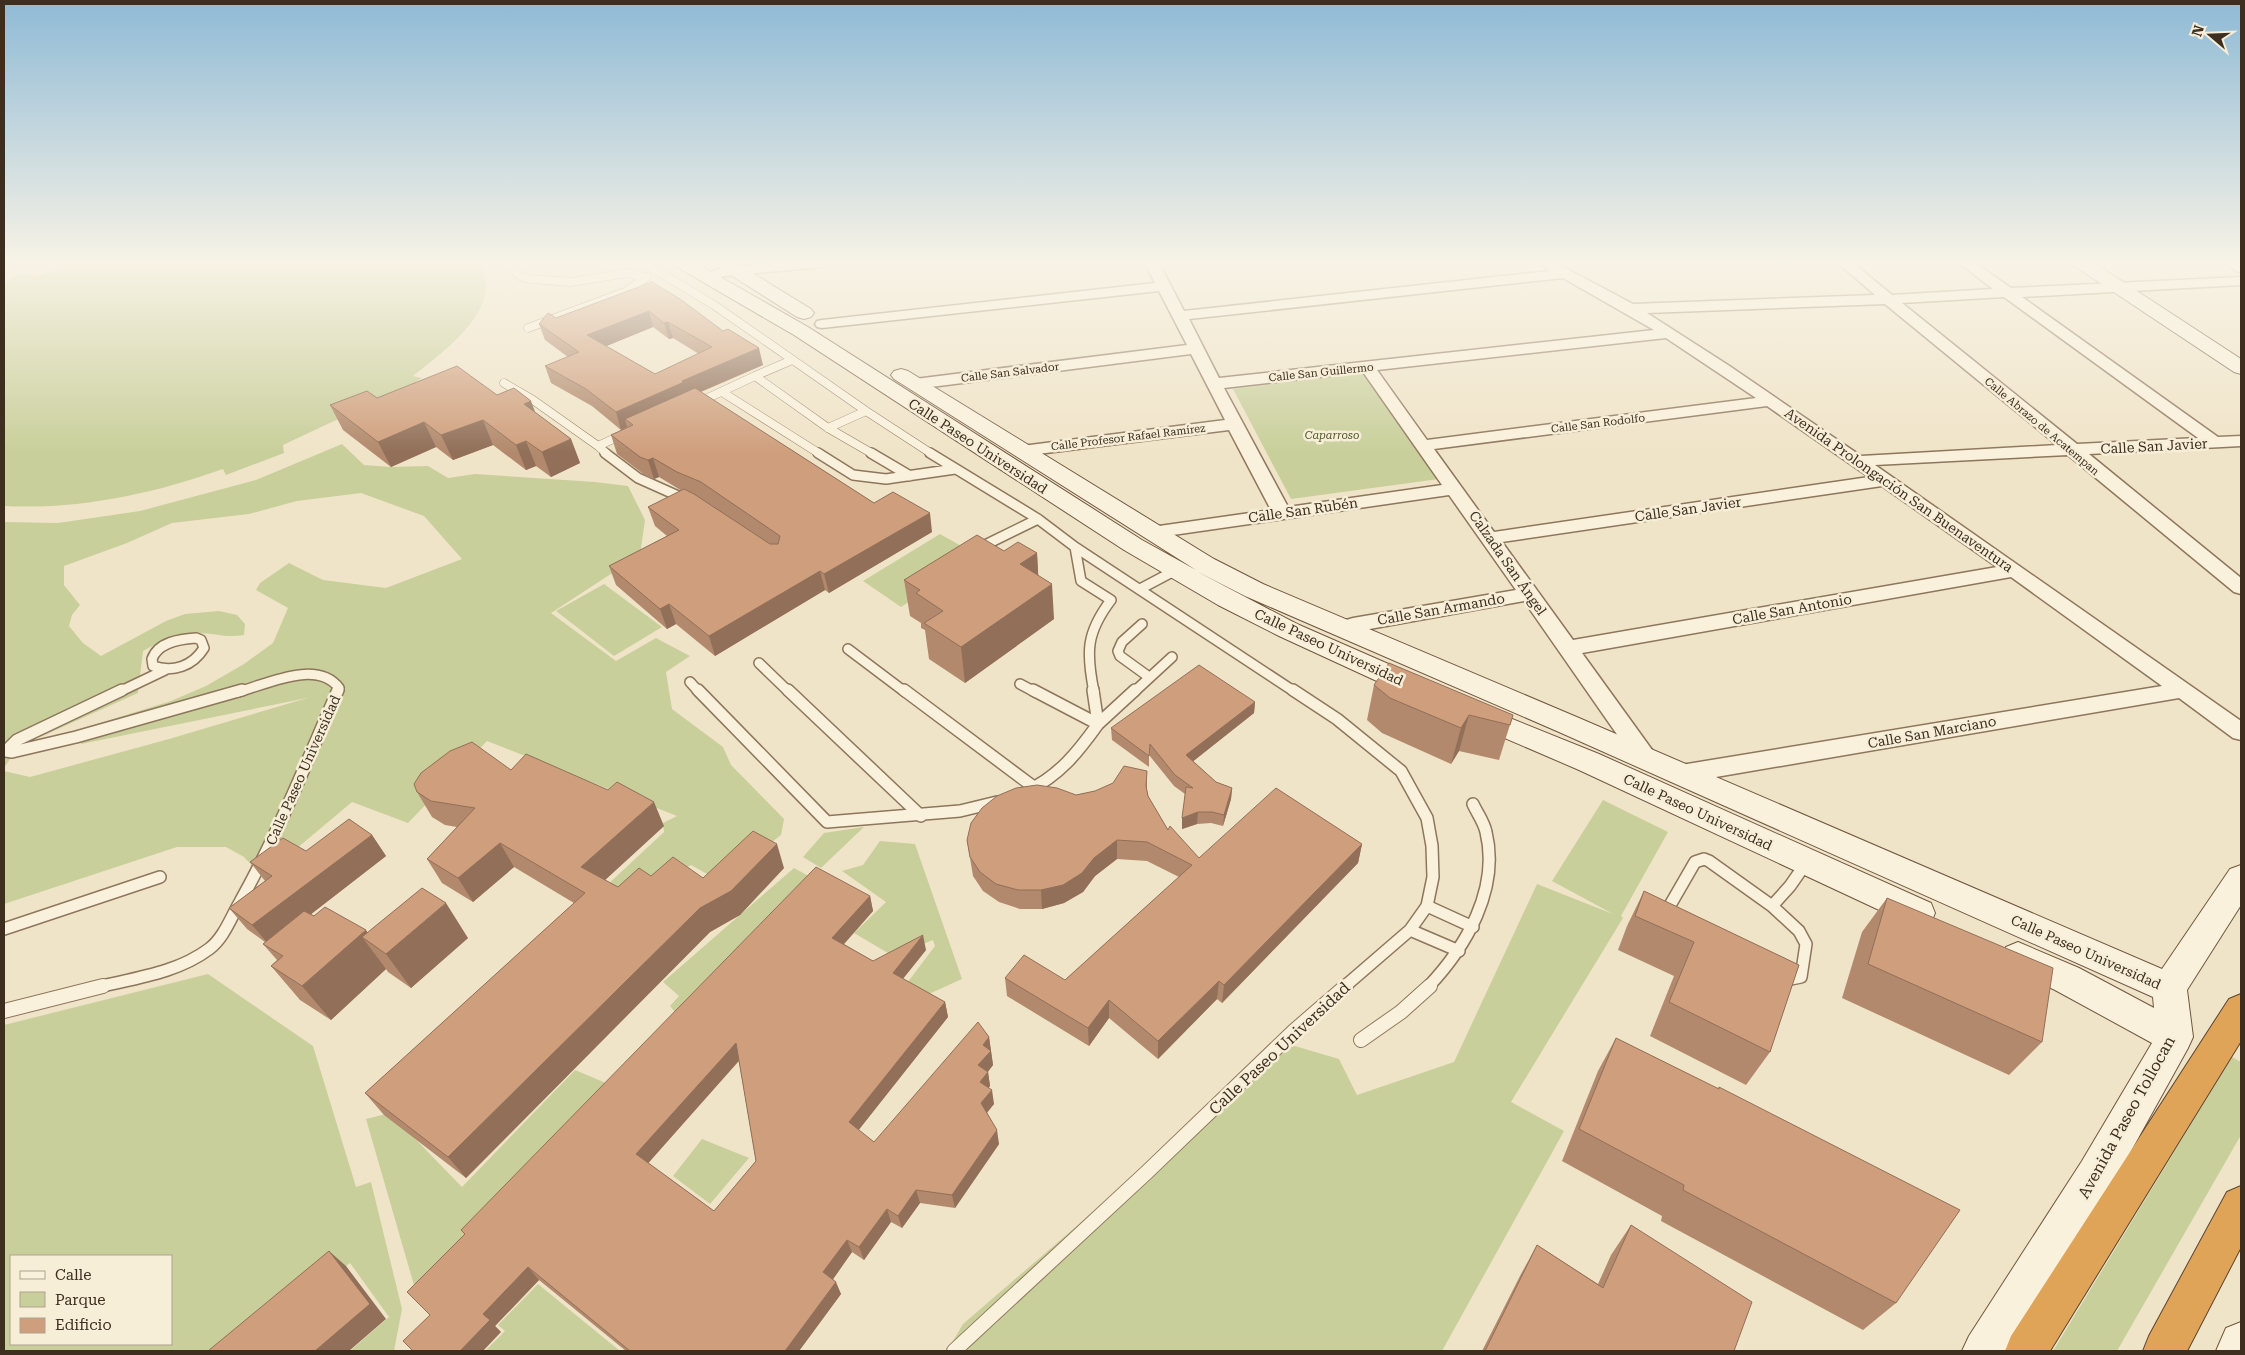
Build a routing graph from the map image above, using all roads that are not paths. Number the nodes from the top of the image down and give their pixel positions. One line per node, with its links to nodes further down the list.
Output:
1 (533, 326): 11 (lane)
2 (744, 326): 16 (lane, Calle Paseo Universidad)
3 (809, 326): 12 (street, Calle Paseo Universidad)
4 (827, 326): 12 (street)
5 (1184, 326): 14 (street)
6 (1656, 326): 13 (street, Avenida Prolongación San Buenaventura)
7 (1923, 326): 35 (street, Calle Abrazo de Acatempan)
8 (2054, 326): 31 (street)
9 (2179, 326): 18 (street)
10 (2206, 326): 15 (street)
11 (528, 328)
12 (812, 328): 21 (street, Calle Paseo Universidad); 48 (street, Calle Paseo Universidad)
13 (1667, 333): 17 (street, Calle San Guillermo); 24 (street, Avenida Prolongación San Buenaventura)
14 (1194, 349): 21 (street, Calle San Salvador); 22 (street)
15 (2241, 349)
16 (792, 360): 19 (lane); 26 (lane, Calle Paseo Universidad)
17 (1367, 367): 22 (street, Calle San Guillermo); 32 (street, Calzada San Ángel)
18 (2241, 368)
19 (755, 376): 23 (lane); 28 (lane)
20 (504, 383): 33 (lane)
21 (916, 384): 34 (street, Calle Paseo Universidad)
22 (1213, 384): 27 (street)
23 (722, 392): 25 (lane); 38 (lane)
24 (1771, 401): 32 (street, Calle San Rodolfo); 36 (street, Avenida Prolongación San Buenaventura)
25 (690, 406)
26 (866, 411): 28 (lane); 37 (lane, Calle Paseo Universidad)
27 (1234, 424): 34 (street, Calle Profesor Rafael Ramírez); 42 (street)
28 (828, 428): 38 (lane)
29 (631, 431): 33 (lane)
30 (2241, 441): 31 (street, Calle San Javier)
31 (2214, 442): 35 (street, Calle San Javier)
32 (1425, 445): 40 (street, Calzada San Ángel)
33 (598, 446): 41 (lane)
34 (1022, 450): 44 (street, Calle Paseo Universidad)
35 (2071, 450): 36 (street, Calle San Javier); 50 (street, Calle Abrazo de Acatempan)
36 (1857, 461): 39 (street, Avenida Prolongación San Buenaventura)
37 (955, 470): 38 (lane); 43 (lane, Calle Paseo Universidad)
38 (910, 476)
39 (1885, 480): 46 (street, Calle San Javier); 49 (street, Avenida Prolongación San Buenaventura)
40 (1455, 489): 42 (street, Calle San Rubén); 46 (street, Calzada San Ángel)
41 (694, 502)
42 (1282, 513): 44 (street, Calle San Rubén)
43 (1038, 519): 45 (lane); 47 (lane, Calle Paseo Universidad)
44 (1152, 532): 66 (street, Calle Paseo Universidad)
45 (976, 538)
46 (1491, 538): 52 (street, Calzada San Ángel)
47 (1075, 547): 51 (lane, Calle Paseo Universidad); 64 (lane)
48 (1176, 570): 51 (lane); 71 (street, Calle Paseo Universidad)
49 (2015, 570): 55 (street, Calle San Antonio); 63 (street, Avenida Prolongación San Buenaventura)
50 (2241, 588)
51 (1140, 589): 75 (lane, Calle Paseo Universidad)
52 (1529, 594): 54 (street, Calle San Armando); 55 (street, Calzada San Ángel)
53 (1142, 624): 60 (lane)
54 (1353, 625)
55 (1568, 648): 66 (street, Calzada San Ángel)
56 (848, 650): 68 (lane)
57 (1172, 657): 60 (lane)
58 (759, 663): 70 (lane)
59 (165, 670): 59 (lane); 87 (lane, Calle Paseo Universidad)
60 (1149, 677): 64 (lane)
61 (690, 682): 70 (lane)
62 (1020, 684): 64 (lane)
63 (2182, 690): 65 (street, Avenida Prolongación San Buenaventura); 67 (street, Calle San Marciano)
64 (1098, 724): 68 (lane)
65 (2241, 732)
66 (1647, 760): 67 (street, Calle Paseo Universidad)
67 (1682, 774): 71 (street, Calle Paseo Universidad)
68 (1036, 788): 70 (lane)
69 (1473, 804): 78 (lane)
70 (920, 816)
71 (1804, 850): 74 (street, Calle Paseo Universidad); 76 (lane)
72 (160, 877): 80 (lane)
73 (2241, 878): 85 (street)
74 (1886, 881): 79 (street, Calle Paseo Universidad); 85 (street, Calle Paseo Universidad)
75 (1427, 906): 78 (lane); 81 (lane, Calle Paseo Universidad)
76 (1772, 906): 77 (lane); 84 (lane)
77 (1683, 923)
78 (1473, 927): 83 (lane)
79 (1950, 927)
80 (4, 929)
81 (1410, 930): 83 (lane); 92 (lane, Calle Paseo Universidad)
82 (1995, 947): 88 (street)
83 (1459, 951): 89 (lane)
84 (1774, 972)
85 (2169, 988): 88 (street, Avenida Paseo Tollocan)
86 (2241, 1010): 94 (highway)
87 (4, 1011)
88 (2175, 1037): 93 (street, Avenida Paseo Tollocan)
89 (1361, 1040)
90 (2238, 1219): 95 (highway)
91 (2241, 1343): 96 (street)
92 (954, 1351)
93 (1984, 1351)
94 (2026, 1351)
95 (2164, 1351)
96 (2237, 1351)

